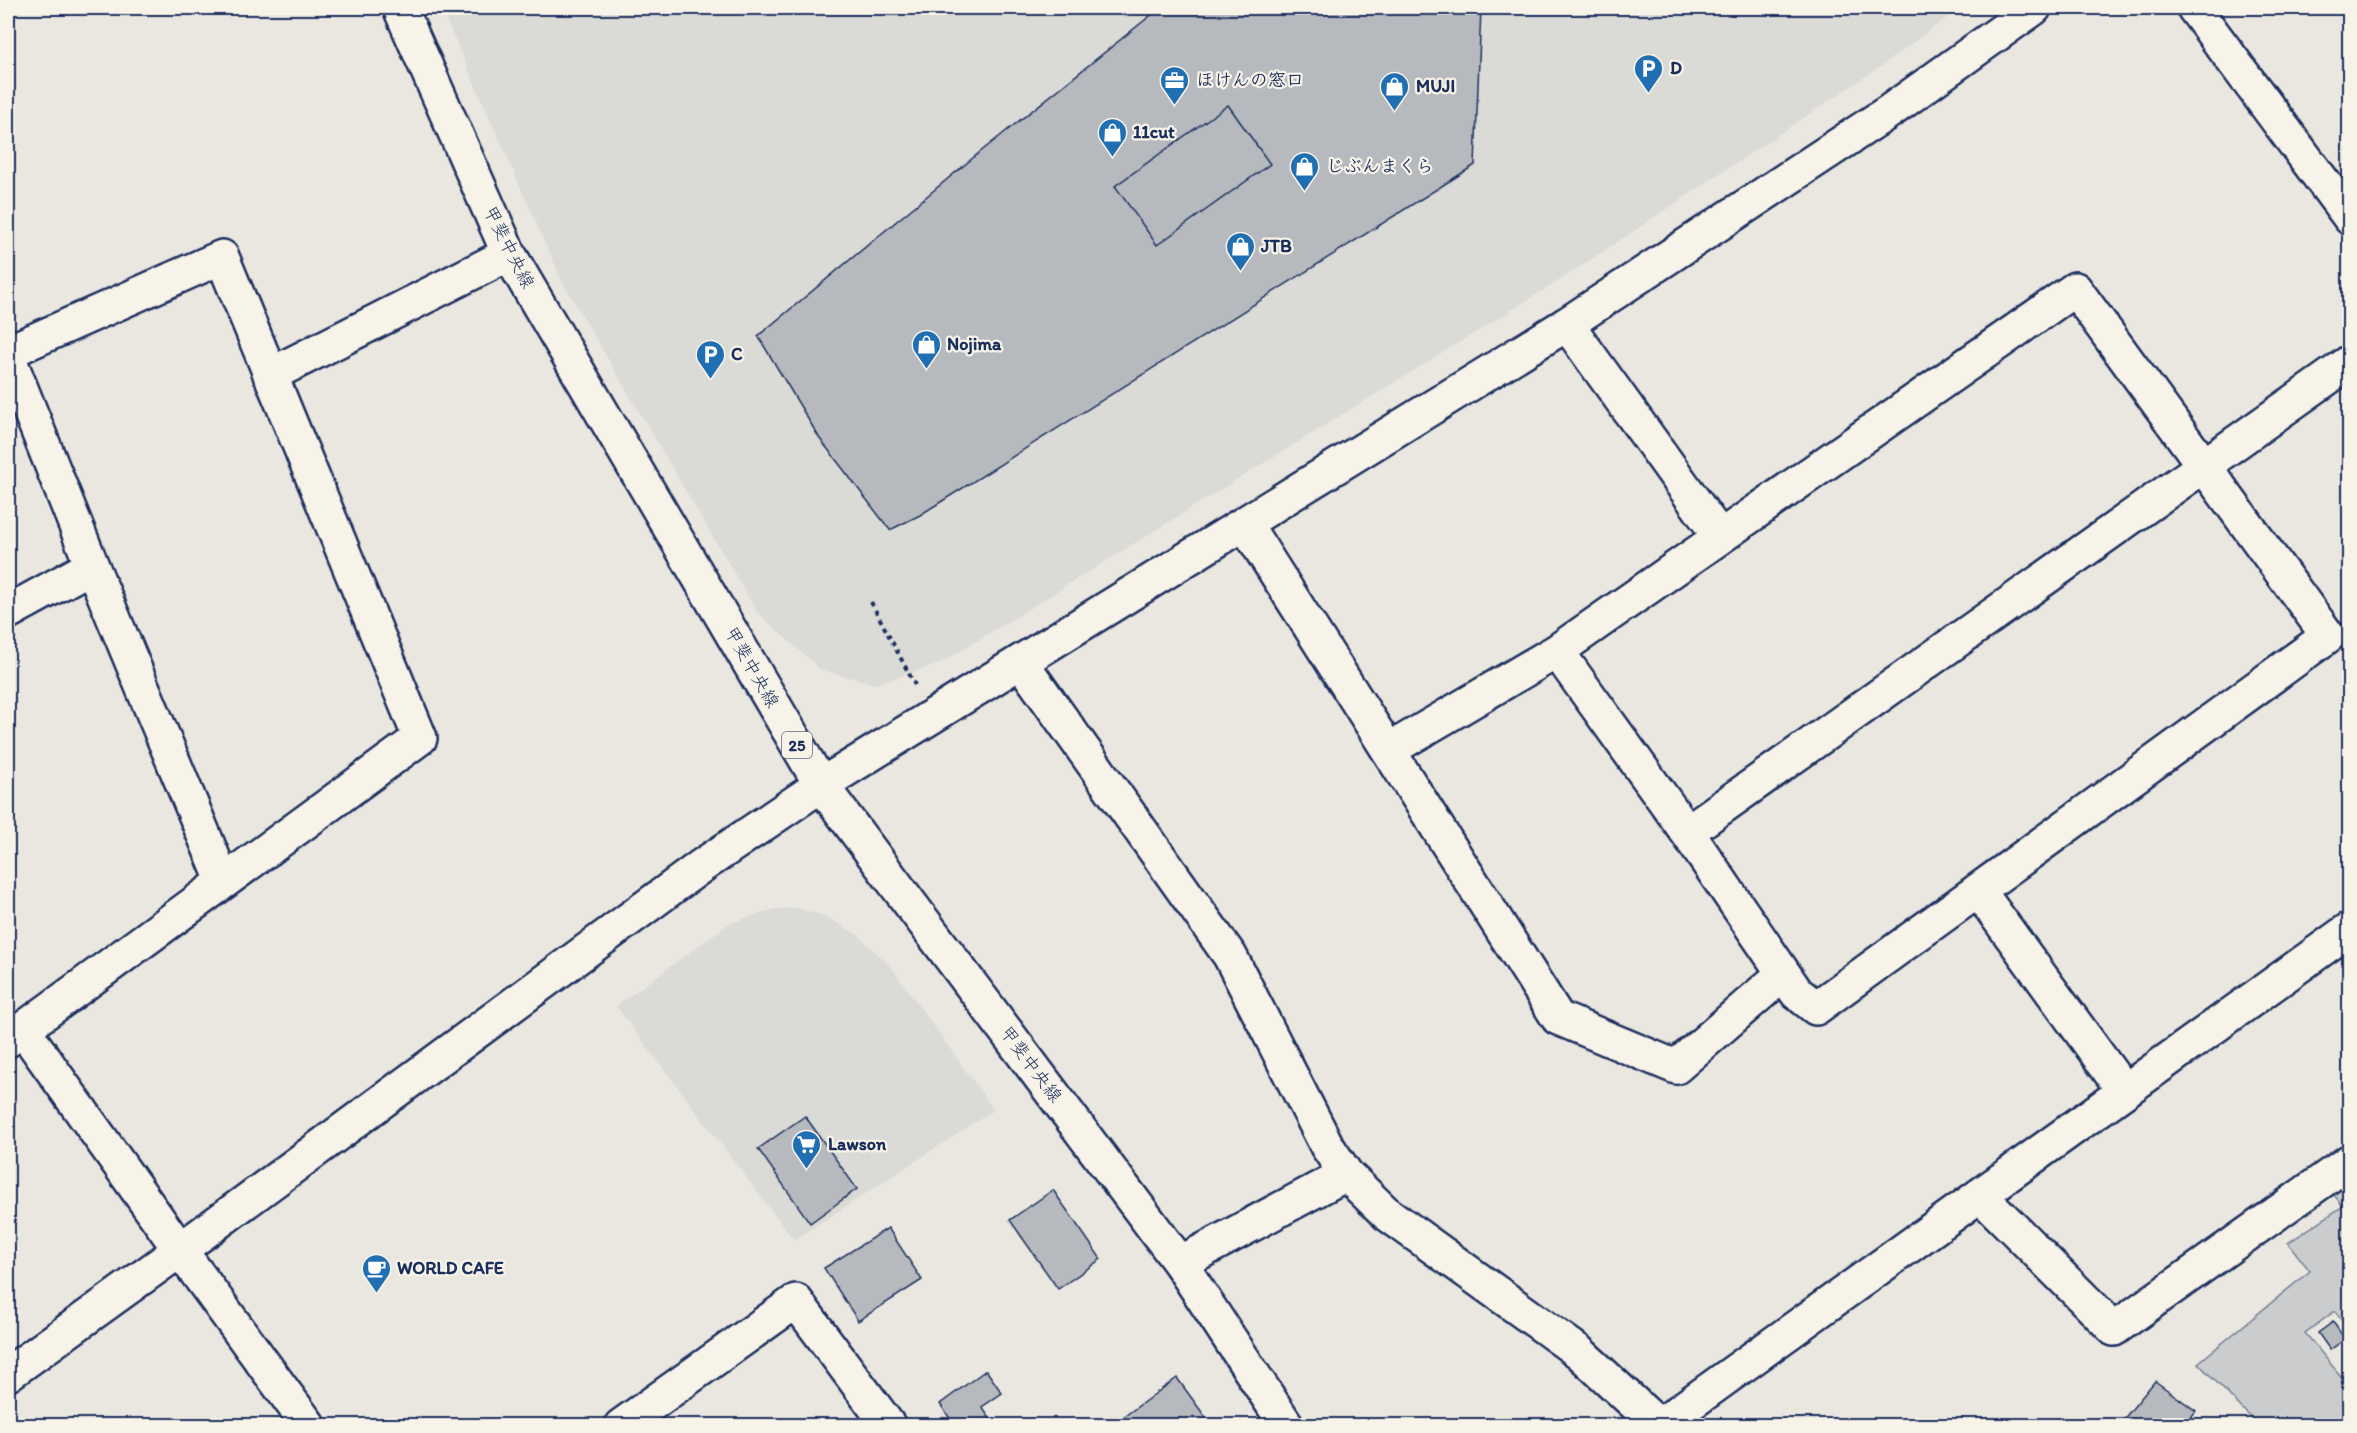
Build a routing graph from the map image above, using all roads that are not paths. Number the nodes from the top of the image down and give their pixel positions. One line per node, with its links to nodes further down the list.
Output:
1 (400, 8): 5 (street, 甲斐中央線 / 25)
2 (2034, 8): 6 (street)
3 (2194, 8): 4 (street)
4 (2349, 218)
5 (509, 254): 9 (street); 18 (street, 甲斐中央線 / 25)
6 (1567, 324): 11 (street); 12 (street)
7 (8, 354): 9 (street); 13 (street)
8 (2349, 363): 10 (street)
9 (270, 375): 20 (street)
10 (2204, 465): 12 (street); 19 (street); 21 (street)
11 (1245, 524): 16 (street); 17 (street)
12 (1719, 537): 15 (street)
13 (92, 566): 14 (street); 20 (street)
14 (8, 612)
15 (1557, 651): 17 (street); 19 (street)
16 (1021, 662): 18 (street); 27 (street)
17 (1389, 750): 23 (street)
18 (821, 785): 29 (street); 30 (street, 甲斐中央線 / 25)
19 (1687, 832): 23 (street)
20 (223, 881): 24 (street)
21 (1978, 890): 23 (street); 25 (street)
22 (2349, 929): 25 (street)
23 (1783, 974)
24 (15, 1035): 29 (street)
25 (2124, 1091): 28 (street)
26 (2349, 1161): 28 (street)
27 (1346, 1174): 30 (street); 36 (street)
28 (1980, 1195): 36 (street)
29 (180, 1250): 31 (street); 32 (street)
30 (1180, 1263): 35 (street, 甲斐中央線 / 25)
31 (8, 1374)
32 (309, 1425)
33 (621, 1425): 34 (street)
34 (890, 1425)
35 (1287, 1425)
36 (1659, 1425)

